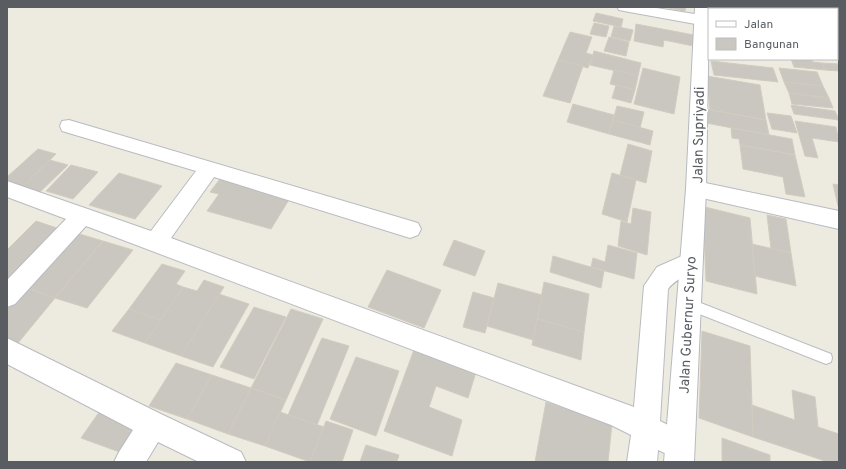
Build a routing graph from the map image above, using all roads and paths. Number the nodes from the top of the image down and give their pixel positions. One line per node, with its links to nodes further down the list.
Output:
1 (624, 7): 2 (street)
2 (701, 14): 6 (street, Jalan Supriyadi)
3 (69, 126): 4 (street)
4 (210, 168): 9 (street); 10 (street)
5 (7, 189): 7 (street)
6 (696, 189): 8 (street, Jalan Supriyadi); 11 (street, Jalan Gubernur Suryo)
7 (82, 216): 10 (street); 12 (street)
8 (839, 220)
9 (410, 229)
10 (156, 242): 17 (street)
11 (691, 262): 13 (street, Jalan Gubernur Suryo); 17 (street)
12 (7, 296)
13 (688, 304): 15 (lane); 18 (street, Jalan Gubernur Suryo)
14 (7, 350): 16 (street)
15 (826, 358)
16 (153, 425): 19 (street); 20 (street)
17 (646, 428): 18 (street); 21 (street)
18 (679, 454)
19 (129, 462)
20 (231, 462)
21 (642, 462)

